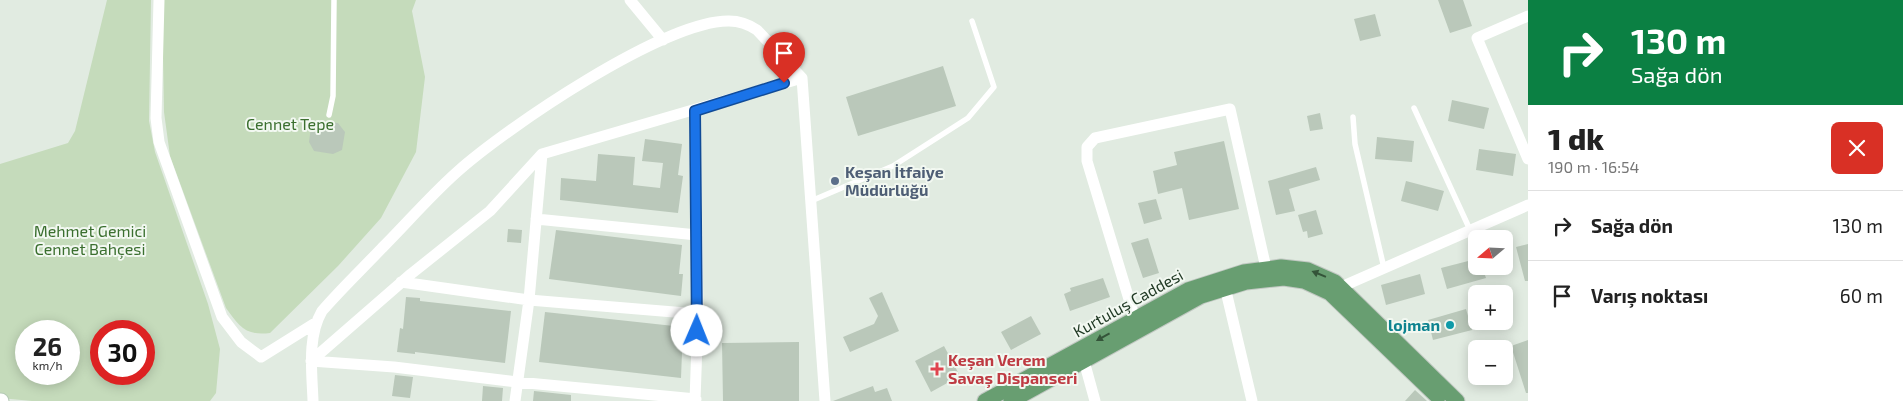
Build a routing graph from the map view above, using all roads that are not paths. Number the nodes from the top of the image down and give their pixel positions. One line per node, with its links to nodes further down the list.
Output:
1 (159, 0): 29 (street)
2 (334, 0): 10 (lane)
3 (630, 0): 6 (street)
4 (1528, 16): 13 (street)
5 (972, 21): 14 (lane)
6 (663, 40): 7 (street); 29 (street)
7 (802, 78): 9 (street); 14 (street)
8 (1414, 108): 17 (lane)
9 (695, 111): 12 (street); 20 (street)
10 (329, 115)
11 (1353, 117): 22 (lane)
12 (542, 154): 16 (street); 23 (street)
13 (1528, 160)
14 (811, 201): 36 (street)
15 (1528, 205): 18 (street)
16 (536, 219): 20 (street); 26 (street)
17 (1470, 230)
18 (1475, 230)
19 (1468, 233): 22 (street)
20 (697, 235): 27 (street)
21 (1266, 268): 25 (main road, Kurtuluş Caddesi, one-way to 21); 28 (main road, Kurtuluş Caddesi); 28 (street)
22 (1384, 268): 25 (street)
23 (401, 282): 26 (street); 30 (street)
24 (1225, 287): 31 (main road, Kurtuluş Caddesi); 40 (street); 41 (main road, Kurtuluş Caddesi)
25 (1341, 287): 42 (main road, Kurtuluş Caddesi)
26 (529, 300): 27 (street); 32 (street)
27 (698, 314): 33 (street)
28 (1135, 319): 37 (main road, Kurtuluş Caddesi, one-way to 37)
29 (317, 322): 30 (street)
30 (311, 361): 32 (street); 34 (street)
31 (1084, 361): 38 (main road, Kurtuluş Caddesi); 39 (street)
32 (517, 382): 33 (street); 35 (street)
33 (696, 400)
34 (313, 401)
35 (515, 401)
36 (825, 401)
37 (985, 401)
38 (1011, 401)
39 (1095, 401)
40 (1252, 401)
41 (1442, 401)
42 (1457, 401)

